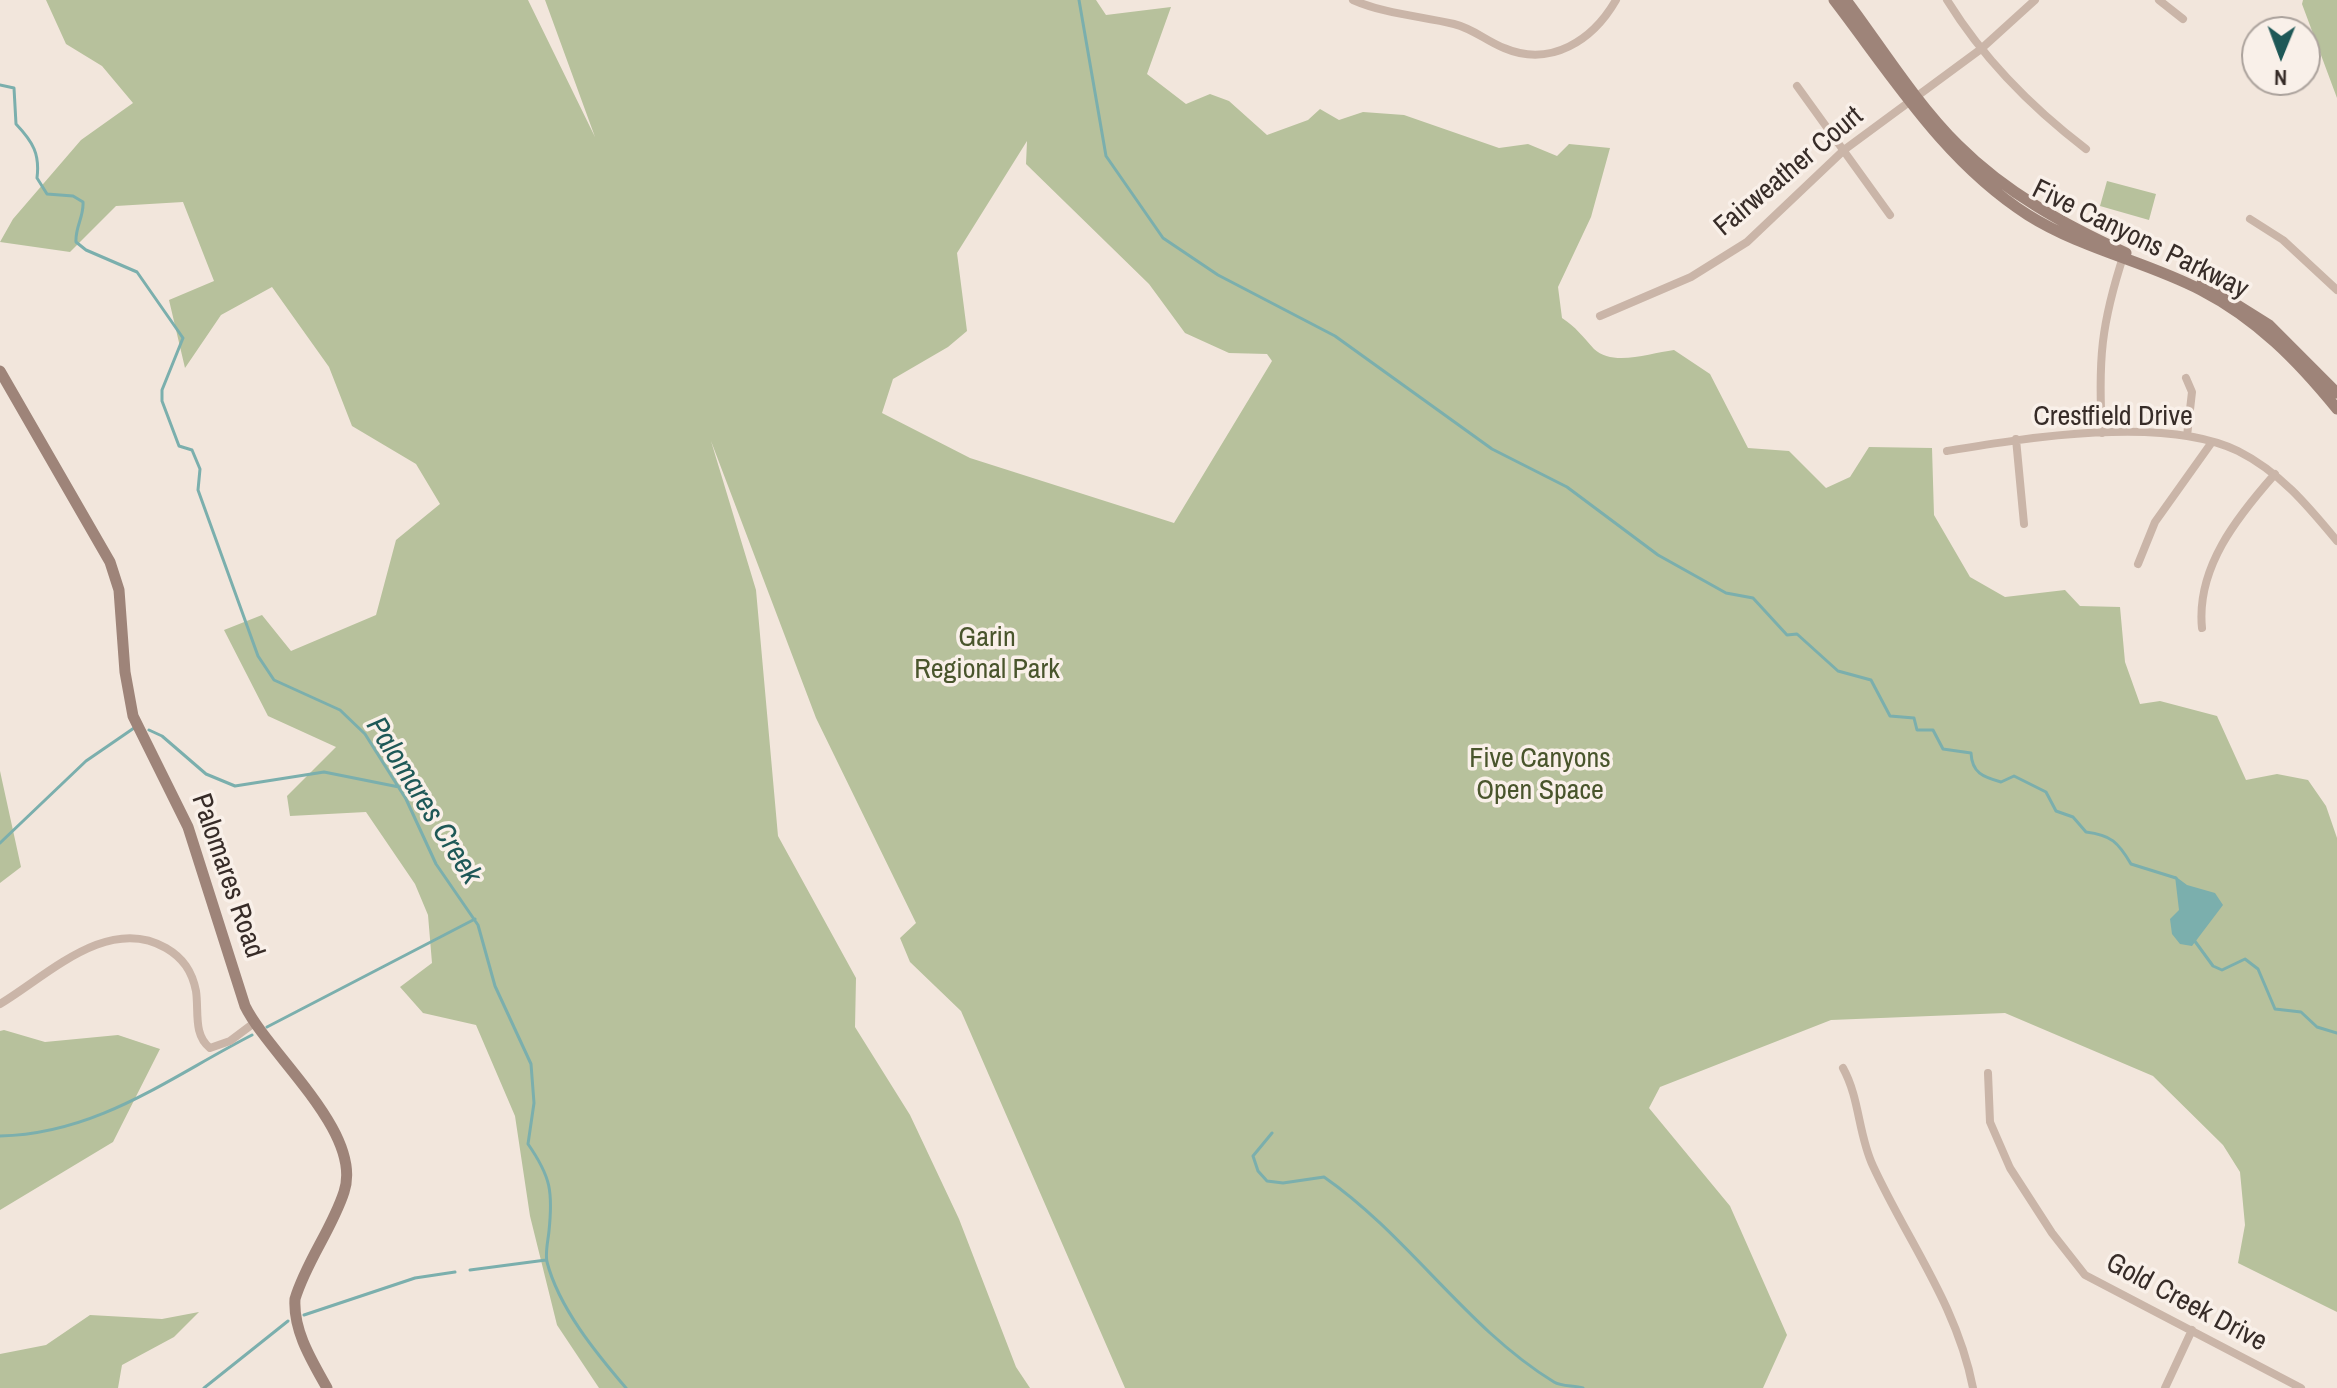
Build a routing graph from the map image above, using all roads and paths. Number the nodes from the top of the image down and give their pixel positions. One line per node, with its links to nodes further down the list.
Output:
1 (1353, 0): 2 (street)
2 (1616, 0)
3 (1834, 0): 11 (street, Five Canyons Parkway)
4 (1846, 0): 11 (street, Five Canyons Parkway)
5 (1947, 0): 9 (street)
6 (2035, 0): 9 (street, Fairweather Court)
7 (2159, 0): 8 (street)
8 (2183, 19)
9 (1981, 49): 11 (street, Fairweather Court); 12 (street)
10 (1797, 86): 13 (street)
11 (1914, 100): 13 (street, Fairweather Court); 16 (street, Five Canyons Parkway)
12 (2086, 149)
13 (1844, 150): 14 (street); 18 (street, Fairweather Court)
14 (1890, 215)
15 (2250, 219): 17 (street)
16 (2124, 256): 21 (street, Five Canyons Parkway); 23 (street)
17 (2337, 290)
18 (1600, 316)
19 (0, 371): 34 (street, Palomares Road)
20 (2186, 378): 24 (street)
21 (2334, 392): 22 (street, Five Canyons Parkway)
22 (2337, 409)
23 (2102, 433): 24 (street, Crestfield Drive); 25 (street, Crestfield Drive)
24 (2187, 436): 26 (street, Crestfield Drive)
25 (2016, 439): 27 (street, Crestfield Drive); 29 (street)
26 (2212, 442): 28 (street, Crestfield Drive); 31 (street)
27 (1947, 451)
28 (2275, 474): 30 (street, Crestfield Drive); 32 (street)
29 (2024, 524)
30 (2337, 541)
31 (2138, 564)
32 (2202, 628)
33 (0, 1004): 34 (street)
34 (254, 1023): 38 (street, Palomares Road)
35 (1843, 1068): 39 (street)
36 (1988, 1073): 37 (street, Gold Creek Drive)
37 (2192, 1330): 40 (street); 41 (street, Gold Creek Drive)
38 (327, 1388)
39 (1973, 1388)
40 (2165, 1388)
41 (2301, 1388)

